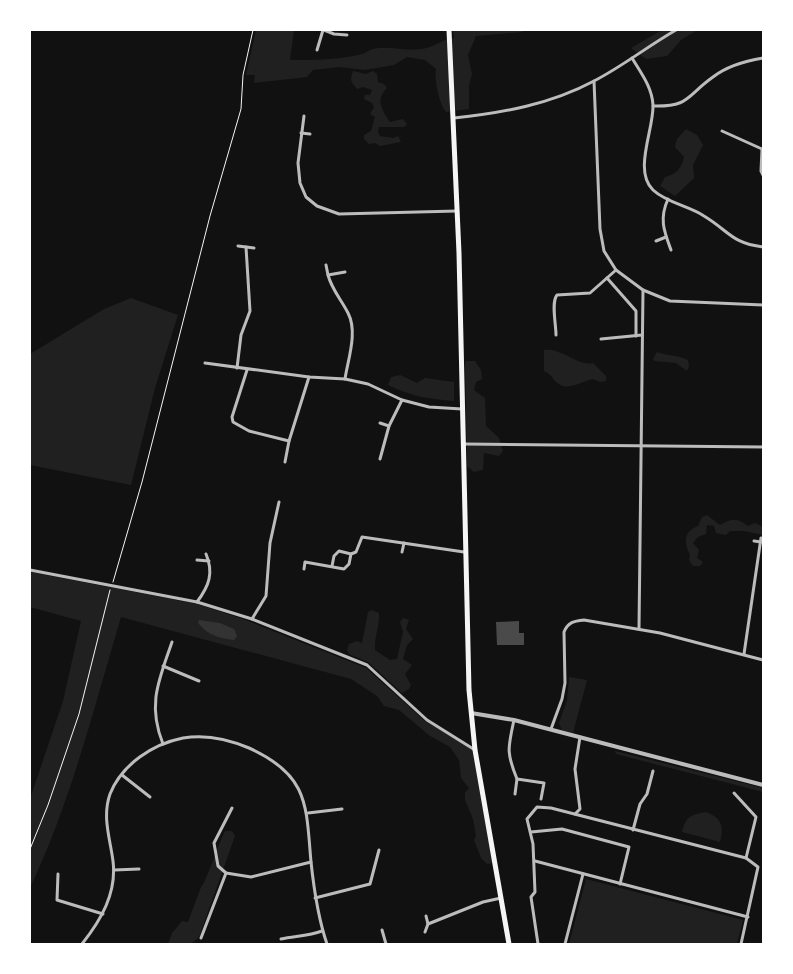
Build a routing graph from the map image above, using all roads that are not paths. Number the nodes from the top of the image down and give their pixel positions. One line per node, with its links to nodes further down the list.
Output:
1 (323, 30): 4 (street); 5 (street)
2 (449, 30): 11 (main road)
3 (676, 30): 6 (street)
4 (347, 35)
5 (317, 50)
6 (632, 58): 8 (street); 9 (street)
7 (763, 58): 9 (street)
8 (594, 81): 11 (street); 27 (street)
9 (653, 106): 17 (street)
10 (304, 116): 13 (street)
11 (454, 118): 18 (main road)
12 (722, 131): 15 (street)
13 (301, 133): 14 (street); 18 (street)
14 (310, 134)
15 (762, 149): 16 (street)
16 (763, 175)
17 (668, 199): 19 (street); 23 (street)
18 (457, 212): 43 (main road)
19 (666, 237): 20 (street); 25 (street)
20 (656, 241)
21 (238, 246): 22 (street)
22 (246, 247): 24 (street); 38 (street)
23 (763, 247)
24 (254, 248)
25 (671, 250)
26 (326, 265): 29 (street)
27 (616, 270): 30 (street); 31 (street)
28 (344, 272): 29 (street)
29 (328, 275): 41 (street)
30 (607, 278): 33 (street); 35 (street)
31 (643, 290): 32 (street); 34 (street)
32 (763, 305)
33 (556, 335)
34 (642, 335): 35 (street); 48 (street)
35 (636, 336): 36 (street)
36 (601, 339)
37 (205, 363): 38 (street)
38 (237, 368): 39 (street)
39 (247, 370): 40 (street); 46 (street)
40 (309, 377): 41 (street); 46 (street)
41 (345, 379): 42 (street)
42 (402, 400): 43 (street); 45 (street)
43 (463, 410): 47 (main road)
44 (380, 423): 45 (street)
45 (389, 426): 50 (street)
46 (289, 441): 51 (street)
47 (463, 444): 48 (street); 56 (main road)
48 (640, 446): 49 (street); 66 (street)
49 (763, 447)
50 (380, 459)
51 (285, 462)
52 (279, 502): 65 (street)
53 (754, 541): 68 (street)
54 (404, 543): 55 (street); 56 (street); 58 (street)
55 (402, 552)
56 (464, 552): 72 (main road)
57 (206, 554): 60 (street)
58 (350, 554): 61 (street); 61 (street)
59 (197, 560): 60 (street)
60 (209, 561): 64 (street)
61 (332, 566): 62 (street)
62 (304, 569)
63 (30, 570): 64 (street)
64 (197, 602): 65 (street)
65 (252, 619): 77 (street)
66 (639, 630): 68 (street); 74 (street)
67 (172, 642): 70 (street)
68 (744, 654): 69 (street)
69 (763, 660)
70 (163, 666): 71 (street); 76 (street)
71 (199, 680)
72 (471, 713): 73 (street); 77 (main road)
73 (514, 720): 74 (street); 80 (street)
74 (551, 729): 75 (street)
75 (580, 737): 81 (street); 89 (street)
76 (163, 744): 79 (street); 88 (street)
77 (475, 750): 103 (main road)
78 (653, 771): 90 (street)
79 (122, 775): 84 (street); 97 (street)
80 (517, 779): 83 (street); 85 (street)
81 (763, 785)
82 (734, 793): 93 (street)
83 (515, 794)
84 (150, 797)
85 (541, 799)
86 (232, 808): 98 (street)
87 (342, 809): 88 (street)
88 (308, 813): 95 (street)
89 (574, 815): 90 (street); 91 (street)
90 (633, 830): 93 (street)
91 (530, 832): 94 (street); 101 (street)
92 (379, 850): 102 (street)
93 (746, 858): 106 (street)
94 (535, 861): 100 (street); 118 (street)
95 (311, 862): 98 (street); 102 (street)
96 (139, 869): 97 (street)
97 (114, 870): 104 (street)
98 (226, 873): 111 (street)
99 (58, 874): 104 (street)
100 (583, 874): 101 (street); 119 (street)
101 (620, 884): 106 (street)
102 (315, 898): 109 (street)
103 (501, 898): 107 (street); 117 (main road)
104 (103, 914): 114 (street)
105 (426, 916): 107 (street)
106 (748, 917): 113 (street)
107 (428, 924): 110 (street)
108 (382, 930): 116 (street)
109 (322, 931): 112 (street); 115 (street)
110 (425, 932)
111 (201, 938)
112 (281, 939)
113 (741, 942)
114 (82, 944)
115 (327, 944)
116 (386, 944)
117 (509, 944)
118 (538, 944)
119 (565, 944)

